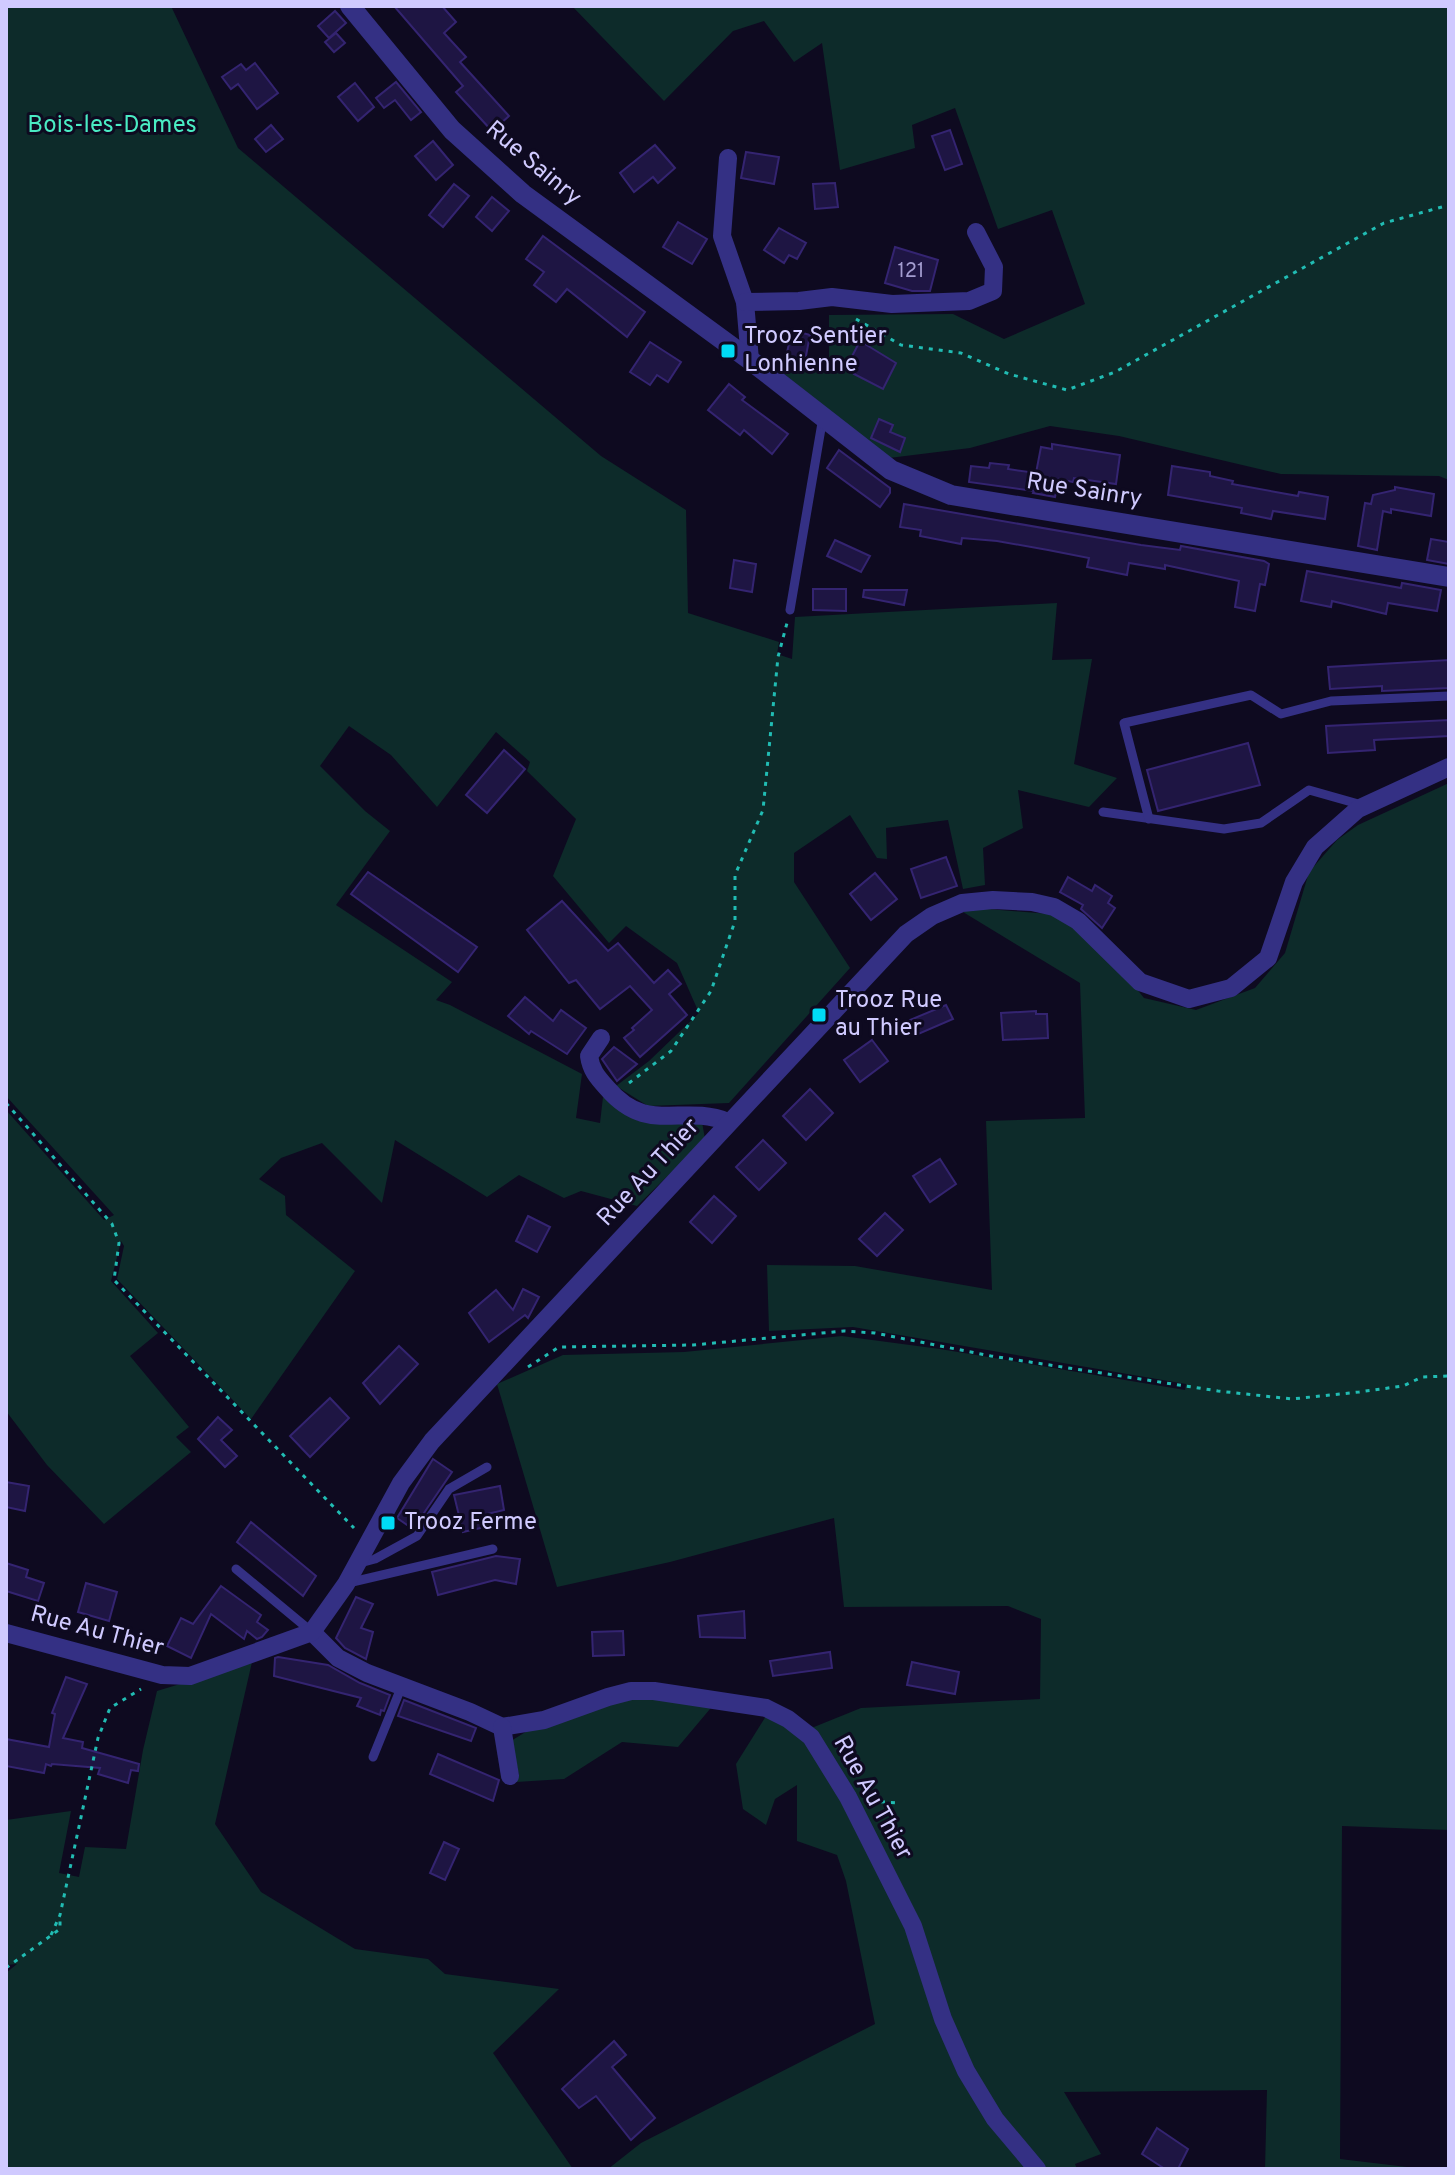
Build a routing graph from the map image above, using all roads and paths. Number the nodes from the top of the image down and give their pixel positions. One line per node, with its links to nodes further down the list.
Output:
1 (350, 6): 7 (street, Rue Sainry)
2 (728, 158): 5 (street)
3 (1449, 205): 6 (path)
4 (976, 232): 5 (street)
5 (745, 302): 7 (street)
6 (855, 318)
7 (750, 360): 8 (street, Rue Sainry)
8 (823, 417): 9 (street, Rue Sainry); 10 (lane)
9 (1449, 577)
10 (790, 610): 17 (path)
11 (1449, 696): 15 (lane)
12 (1449, 767): 13 (street, Rue Au Thier)
13 (1365, 806): 15 (lane); 19 (street, Rue Au Thier)
14 (1103, 812): 15 (lane)
15 (1149, 819)
16 (601, 1038): 17 (street, Rue Au Thier)
17 (613, 1095): 19 (street, Rue Au Thier)
18 (6, 1103): 24 (path)
19 (728, 1122): 24 (street, Rue Au Thier)
20 (559, 1347): 21 (path)
21 (1449, 1376)
22 (487, 1467): 24 (lane)
23 (493, 1549): 26 (lane)
24 (362, 1556): 26 (street, Rue Au Thier)
25 (236, 1569): 27 (lane)
26 (346, 1584): 27 (street, Rue Au Thier)
27 (312, 1632): 29 (street, Rue Au Thier); 30 (street)
28 (6, 1633): 29 (street, Rue Au Thier)
29 (162, 1675): 36 (path)
30 (401, 1688): 31 (street); 32 (lane)
31 (502, 1727): 33 (street); 34 (street, Rue Au Thier)
32 (373, 1757)
33 (510, 1776)
34 (848, 1797): 35 (path); 37 (street, Rue Au Thier)
35 (898, 1803)
36 (6, 1968)
37 (1037, 2169)

